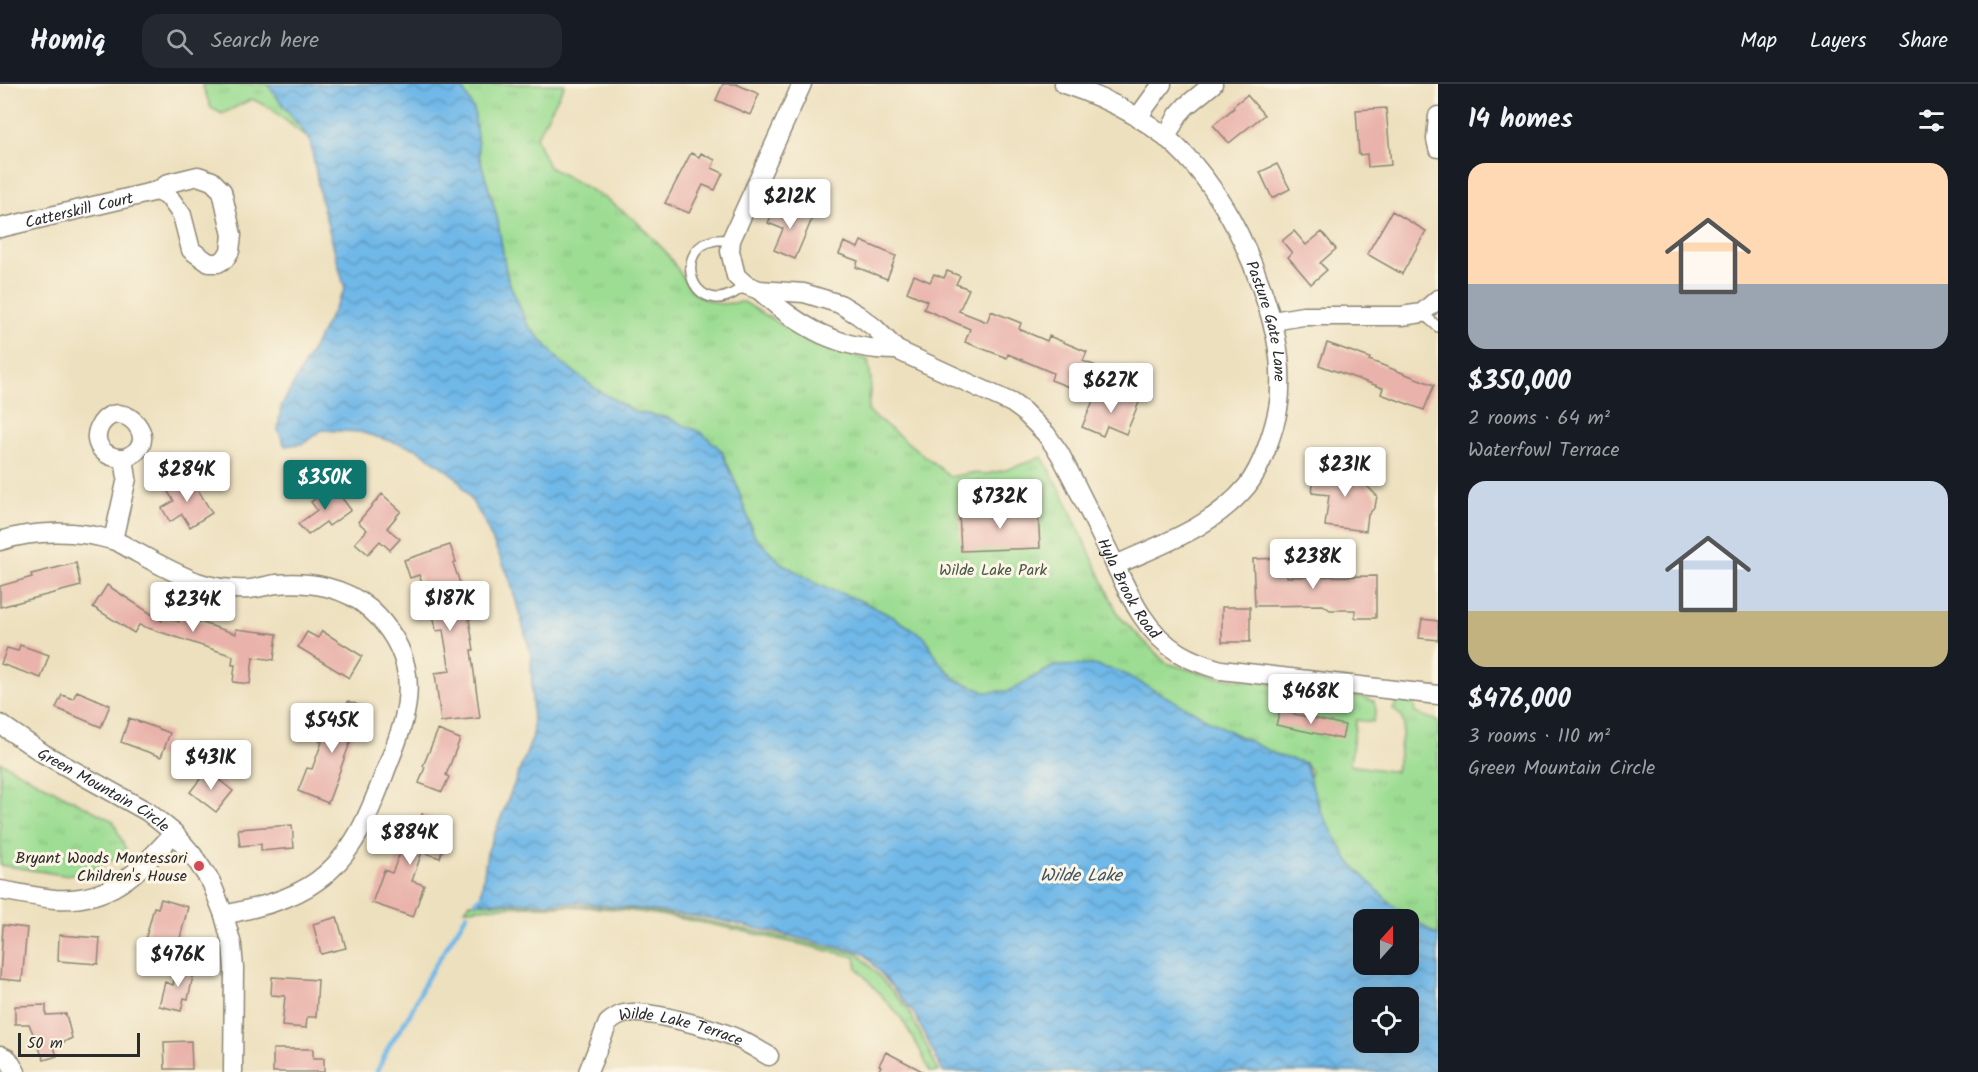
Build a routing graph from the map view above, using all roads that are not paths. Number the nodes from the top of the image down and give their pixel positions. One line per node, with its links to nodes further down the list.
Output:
1 (802, 84): 11 (street)
2 (1065, 84): 6 (street, Pasture Gate Lane)
3 (1162, 84): 6 (street)
4 (1214, 84): 7 (street)
5 (1438, 116): 8 (street)
6 (1138, 117): 7 (street, Pasture Gate Lane)
7 (1166, 138): 15 (street, Pasture Gate Lane)
8 (1438, 148)
9 (157, 191): 9 (street, Catterskill Court); 10 (street, Catterskill Court)
10 (0, 228)
11 (731, 240): 12 (street, Hyla Brook Road); 12 (lane)
12 (753, 288): 17 (street, Hyla Brook Road); 17 (street, Hyla Brook Road)
13 (1438, 299): 14 (street)
14 (1422, 313): 15 (street); 16 (lane)
15 (1273, 321): 21 (street, Pasture Gate Lane)
16 (1438, 327)
17 (897, 350): 21 (street, Hyla Brook Road)
18 (124, 458): 19 (street)
19 (113, 540): 20 (street); 26 (street)
20 (0, 541)
21 (1116, 565): 22 (street, Hyla Brook Road)
22 (1438, 694)
23 (0, 724): 24 (street, Green Mountain Circle)
24 (174, 832): 25 (street); 26 (street, Green Mountain Circle)
25 (0, 890)
26 (225, 915): 30 (street, Green Mountain Circle)
27 (0, 1055): 29 (street)
28 (769, 1056): 31 (street, Wilde Lake Terrace)
29 (16, 1072)
30 (233, 1072)
31 (588, 1072)

